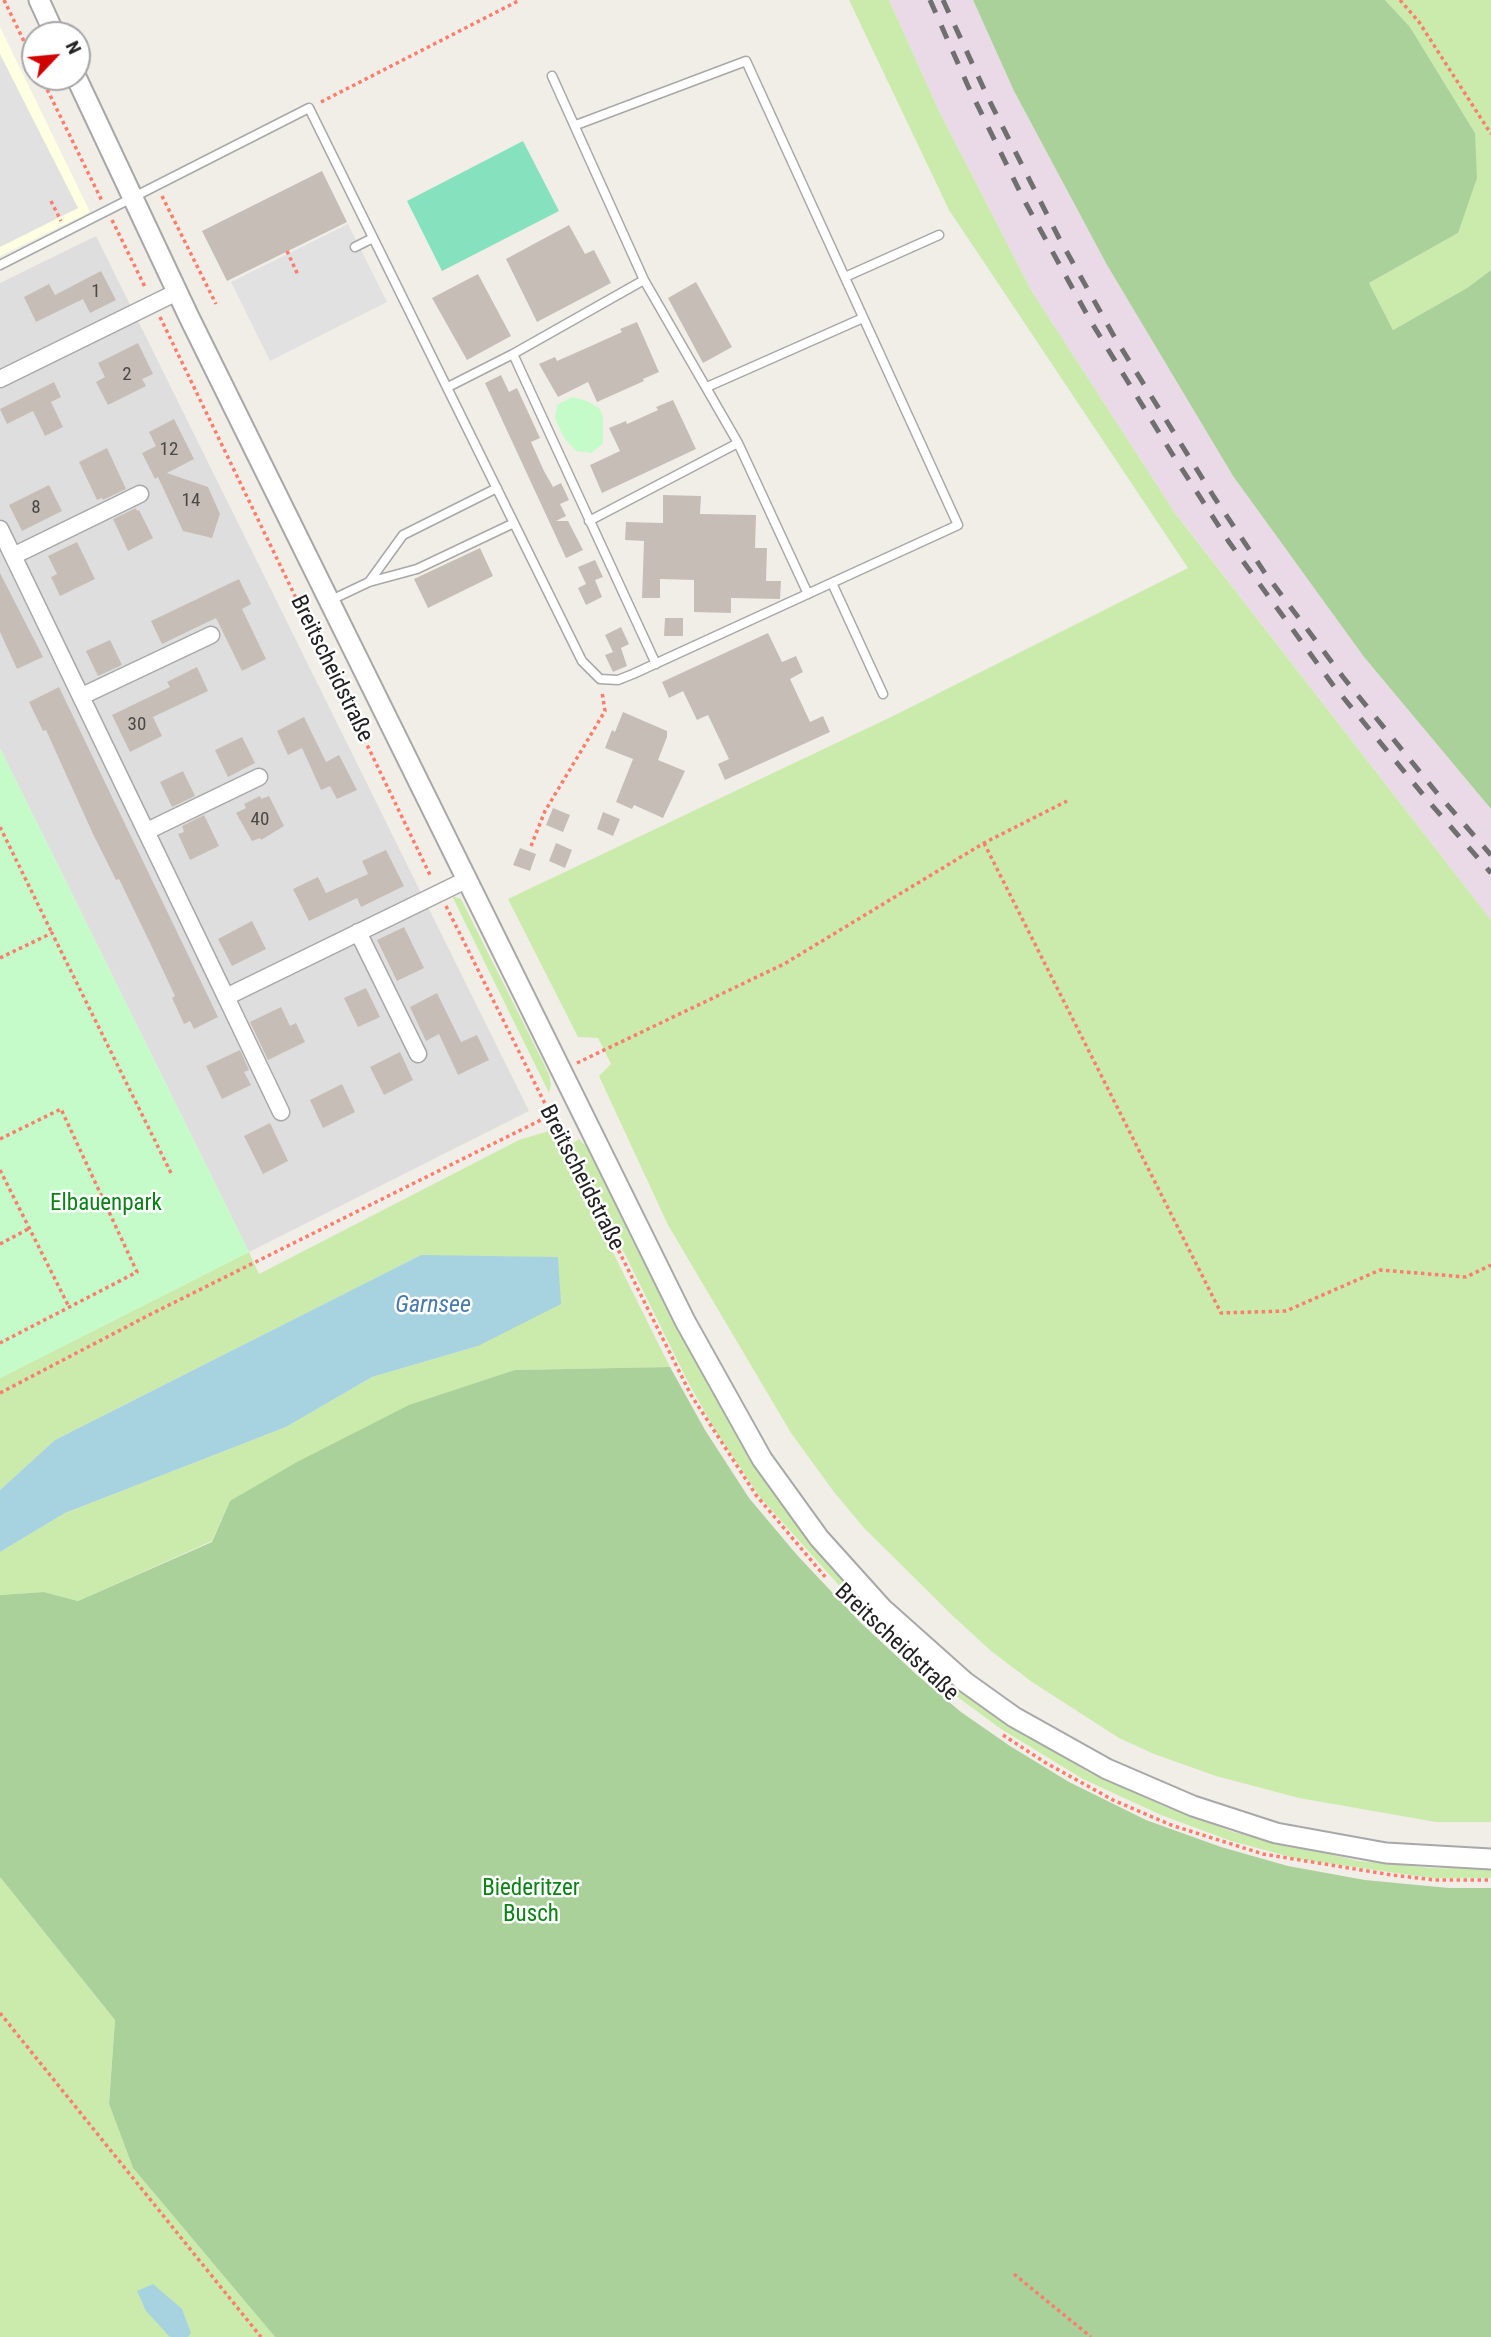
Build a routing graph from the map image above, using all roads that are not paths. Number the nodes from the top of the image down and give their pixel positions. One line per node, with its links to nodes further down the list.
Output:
1 (39, 0): 2 (street)
2 (49, 21)
3 (552, 76): 5 (lane)
4 (82, 91): 6 (street, Breitscheidstraße)
5 (576, 125): 11 (lane); 12 (lane)
6 (134, 198): 8 (lane); 10 (lane); 13 (street, Breitscheidstraße)
7 (939, 235): 11 (lane)
8 (373, 238): 9 (lane); 17 (lane)
9 (355, 247)
10 (0, 265)
11 (845, 277): 14 (lane)
12 (644, 280): 15 (lane); 18 (lane)
13 (177, 292): 16 (street); 29 (street, Breitscheidstraße)
14 (863, 318): 18 (lane); 27 (lane)
15 (513, 354): 17 (lane); 22 (lane)
16 (0, 379)
17 (448, 387): 20 (lane)
18 (707, 387): 19 (lane)
19 (738, 443): 22 (lane); 28 (lane)
20 (497, 488): 23 (lane); 26 (lane)
21 (140, 494): 25 (street)
22 (589, 521): 31 (lane)
23 (514, 523): 26 (lane); 31 (lane)
24 (0, 529): 25 (street)
25 (13, 556): 33 (street)
26 (369, 582): 29 (lane)
27 (832, 583): 28 (lane); 32 (lane)
28 (808, 594): 31 (lane)
29 (329, 601): 36 (street, Breitscheidstraße)
30 (211, 635): 33 (street)
31 (656, 664)
32 (883, 694)
33 (82, 696): 35 (street)
34 (259, 777): 35 (street)
35 (147, 831): 38 (street)
36 (466, 880): 37 (street); 41 (street, Breitscheidstraße)
37 (358, 932): 38 (street); 39 (street)
38 (226, 997): 40 (street)
39 (418, 1054)
40 (281, 1112)
41 (1491, 1860)

